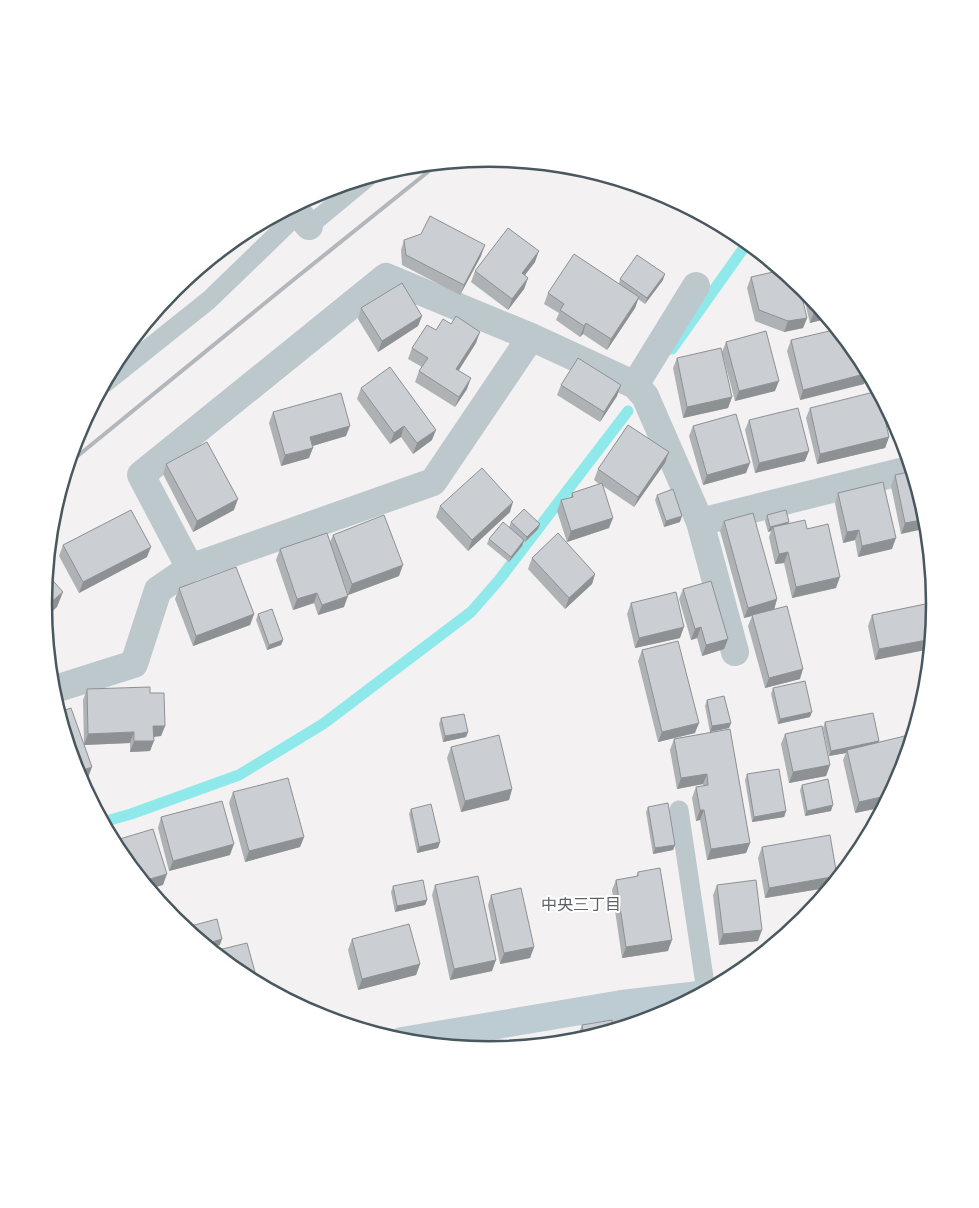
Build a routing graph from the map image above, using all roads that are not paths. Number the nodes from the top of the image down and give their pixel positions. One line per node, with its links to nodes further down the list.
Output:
1 (340, 193): 2 (lane)
2 (300, 216): 5 (lane)
3 (696, 286): 6 (street)
4 (532, 337): 6 (street); 9 (street); 9 (street)
5 (120, 370)
6 (635, 385): 8 (street)
7 (905, 471): 8 (street)
8 (700, 522): 10 (street)
9 (190, 568): 11 (street)
10 (736, 652)
11 (61, 687)
12 (679, 810): 13 (lane)
13 (705, 984)
14 (666, 1004): 15 (street)
15 (624, 1015): 16 (street)
16 (434, 1037)

